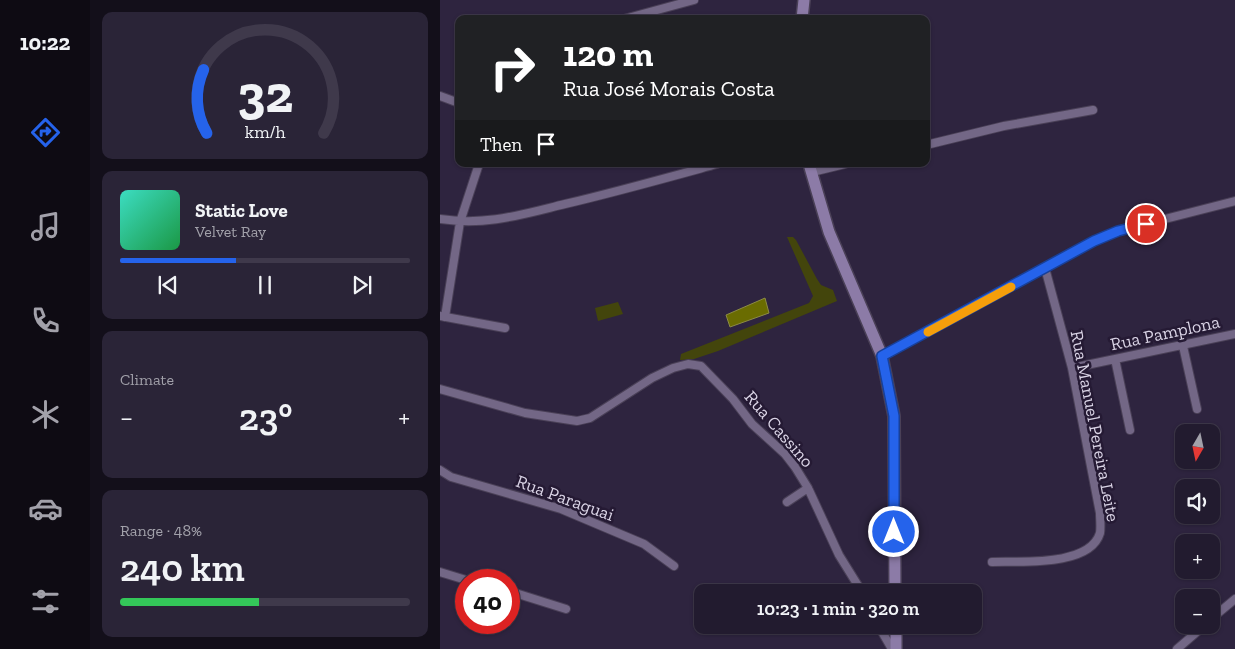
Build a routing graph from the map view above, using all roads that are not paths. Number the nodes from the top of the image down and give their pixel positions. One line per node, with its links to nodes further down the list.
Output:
1 (694, 0): 3 (street)
2 (804, 0): 4 (street)
3 (639, 15)
4 (802, 15)
5 (440, 96): 6 (street)
6 (455, 102)
7 (1093, 110): 8 (street)
8 (930, 144)
9 (479, 167): 14 (street)
10 (705, 167): 14 (street)
11 (810, 168): 20 (street)
12 (1235, 201): 15 (street)
13 (440, 219): 14 (street)
14 (460, 222): 16 (street)
15 (1045, 268): 20 (street); 22 (street, Rua Manuel Pereira Leite)
16 (443, 316): 17 (street)
17 (505, 328)
18 (1235, 334): 19 (street, Rua Pamplona)
19 (1183, 346): 21 (street, Rua Pamplona); 24 (street)
20 (882, 356): 34 (street)
21 (1115, 359): 22 (street, Rua Pamplona); 25 (street)
22 (1072, 368): 29 (street, Rua Manuel Pereira Leite)
23 (440, 389): 27 (street, Rua Cassino)
24 (1197, 408)
25 (1130, 430)
26 (440, 470): 30 (street, Rua Paraguai)
27 (808, 488): 28 (street); 33 (street, Rua Cassino)
28 (787, 502)
29 (992, 562)
30 (674, 566)
31 (440, 572): 32 (street)
32 (455, 577)
33 (857, 584)
34 (895, 584)
35 (520, 594): 37 (street)
36 (1235, 599): 38 (street)
37 (566, 609)
38 (1220, 612)
39 (883, 634): 42 (street)
40 (896, 634): 43 (street)
41 (1195, 634): 44 (street)
42 (892, 649)
43 (896, 649)
44 (1178, 649)

